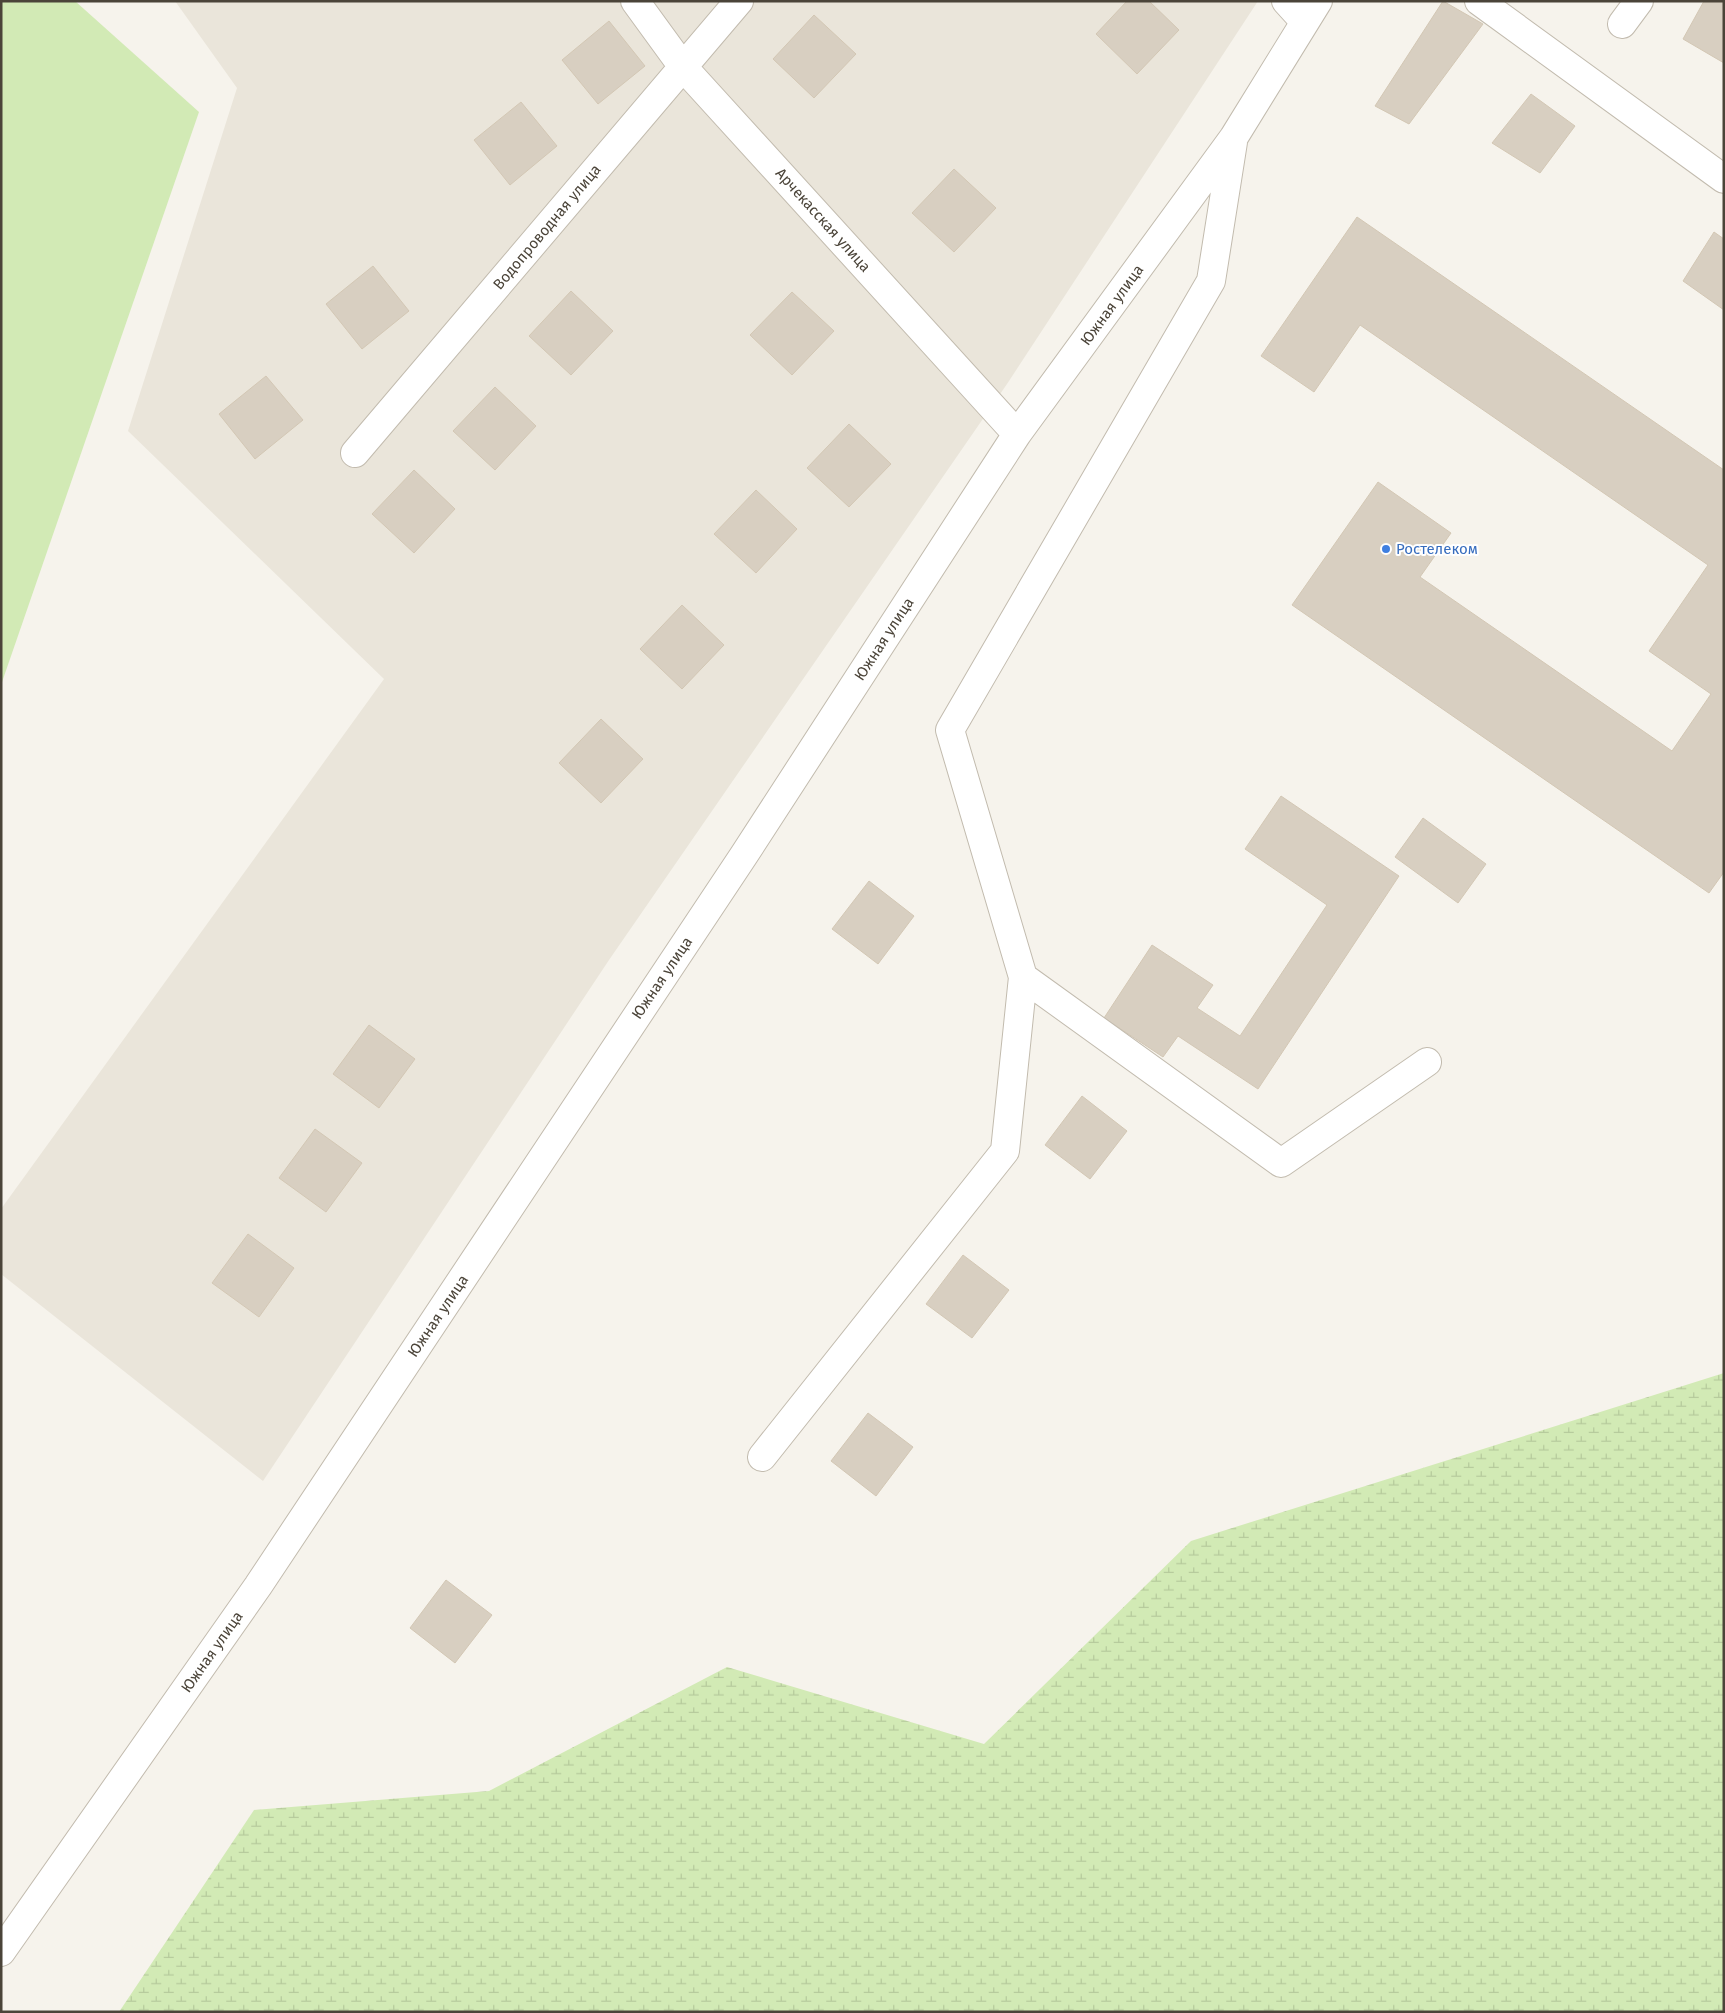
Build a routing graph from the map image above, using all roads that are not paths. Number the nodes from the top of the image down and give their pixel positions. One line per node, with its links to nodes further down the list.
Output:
1 (635, 1): 8 (street, Арчекасская улица)
2 (740, 1): 8 (street, Водопроводная улица)
3 (1286, 1): 6 (street)
4 (1479, 1): 10 (street)
5 (1638, 1): 7 (street)
6 (1312, 12): 9 (street, Южная улица)
7 (1622, 24)
8 (683, 67): 11 (street, Арчекасская улица); 12 (street, Водопроводная улица)
9 (1234, 137): 11 (street, Южная улица); 13 (street)
10 (1724, 179)
11 (1017, 434): 16 (street, Южная улица)
12 (355, 453)
13 (1023, 978): 14 (street); 15 (street)
14 (1427, 1062)
15 (762, 1457)
16 (1, 1952)

